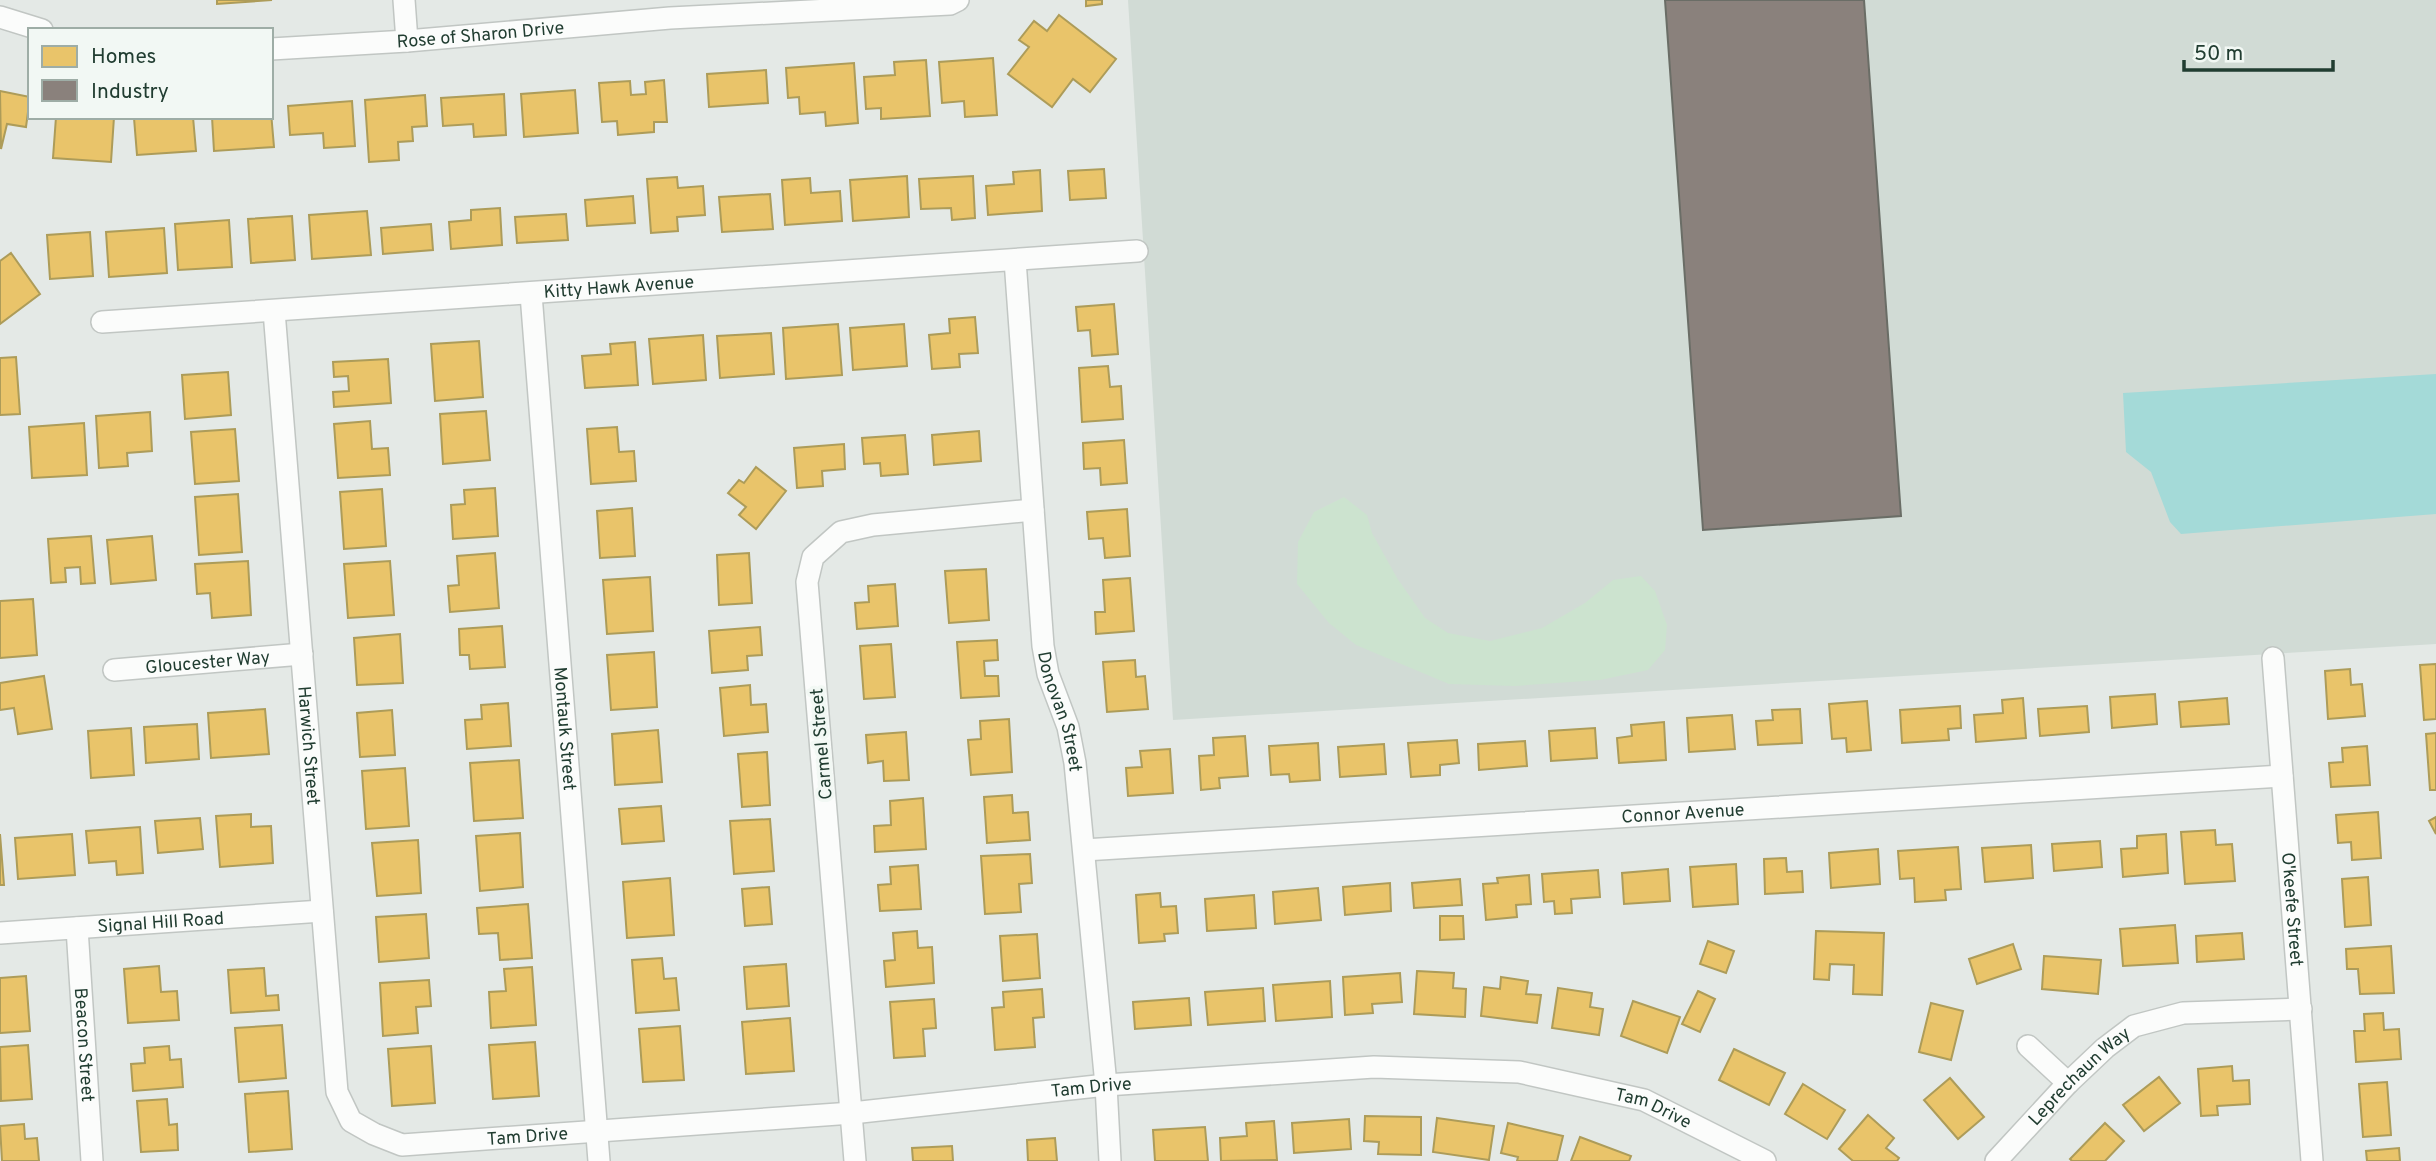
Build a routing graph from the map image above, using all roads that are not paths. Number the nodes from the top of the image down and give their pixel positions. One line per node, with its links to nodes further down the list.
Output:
1 (404, 0): 6 (street)
2 (958, 0): 3 (street, Rose of Sharon Drive)
3 (670, 9): 6 (street, Rose of Sharon Drive)
4 (0, 17): 5 (street)
5 (36, 28)
6 (407, 41): 7 (street, Rose of Sharon Drive)
7 (273, 49)
8 (1138, 251): 9 (street, Kitty Hawk Avenue)
9 (1014, 260): 10 (street, Kitty Hawk Avenue); 13 (street, Donovan Street)
10 (531, 294): 11 (street, Kitty Hawk Avenue); 27 (street, Montauk Street)
11 (274, 311): 12 (street, Kitty Hawk Avenue); 14 (street, Harwich Street)
12 (102, 322)
13 (1033, 510): 18 (street, Donovan Street); 26 (street, Carmel Street)
14 (302, 654): 16 (street, Gloucester Way); 19 (street, Harwich Street)
15 (2273, 659): 17 (street, O'keefe Street)
16 (114, 670)
17 (2282, 776): 18 (street, Connor Avenue); 22 (street, O'keefe Street)
18 (1084, 850): 25 (street, Donovan Street)
19 (322, 911): 20 (street, Signal Hill Road); 28 (street, Harwich Street)
20 (77, 928): 21 (street, Signal Hill Road); 29 (street, Beacon Street)
21 (0, 933)
22 (2301, 1009): 24 (street, Leprechaun Way); 35 (street, O'keefe Street)
23 (2028, 1046): 24 (street)
24 (2068, 1083): 34 (street, Leprechaun Way)
25 (1106, 1085): 26 (street, Tam Drive); 32 (street, Donovan Street); 33 (street, Tam Drive)
26 (852, 1113): 27 (street, Tam Drive); 31 (street, Carmel Street)
27 (596, 1132): 28 (street, Tam Drive); 30 (street, Montauk Street)
28 (402, 1144)
29 (92, 1161)
30 (599, 1161)
31 (855, 1161)
32 (1110, 1161)
33 (1765, 1161)
34 (1996, 1161)
35 (2312, 1161)

